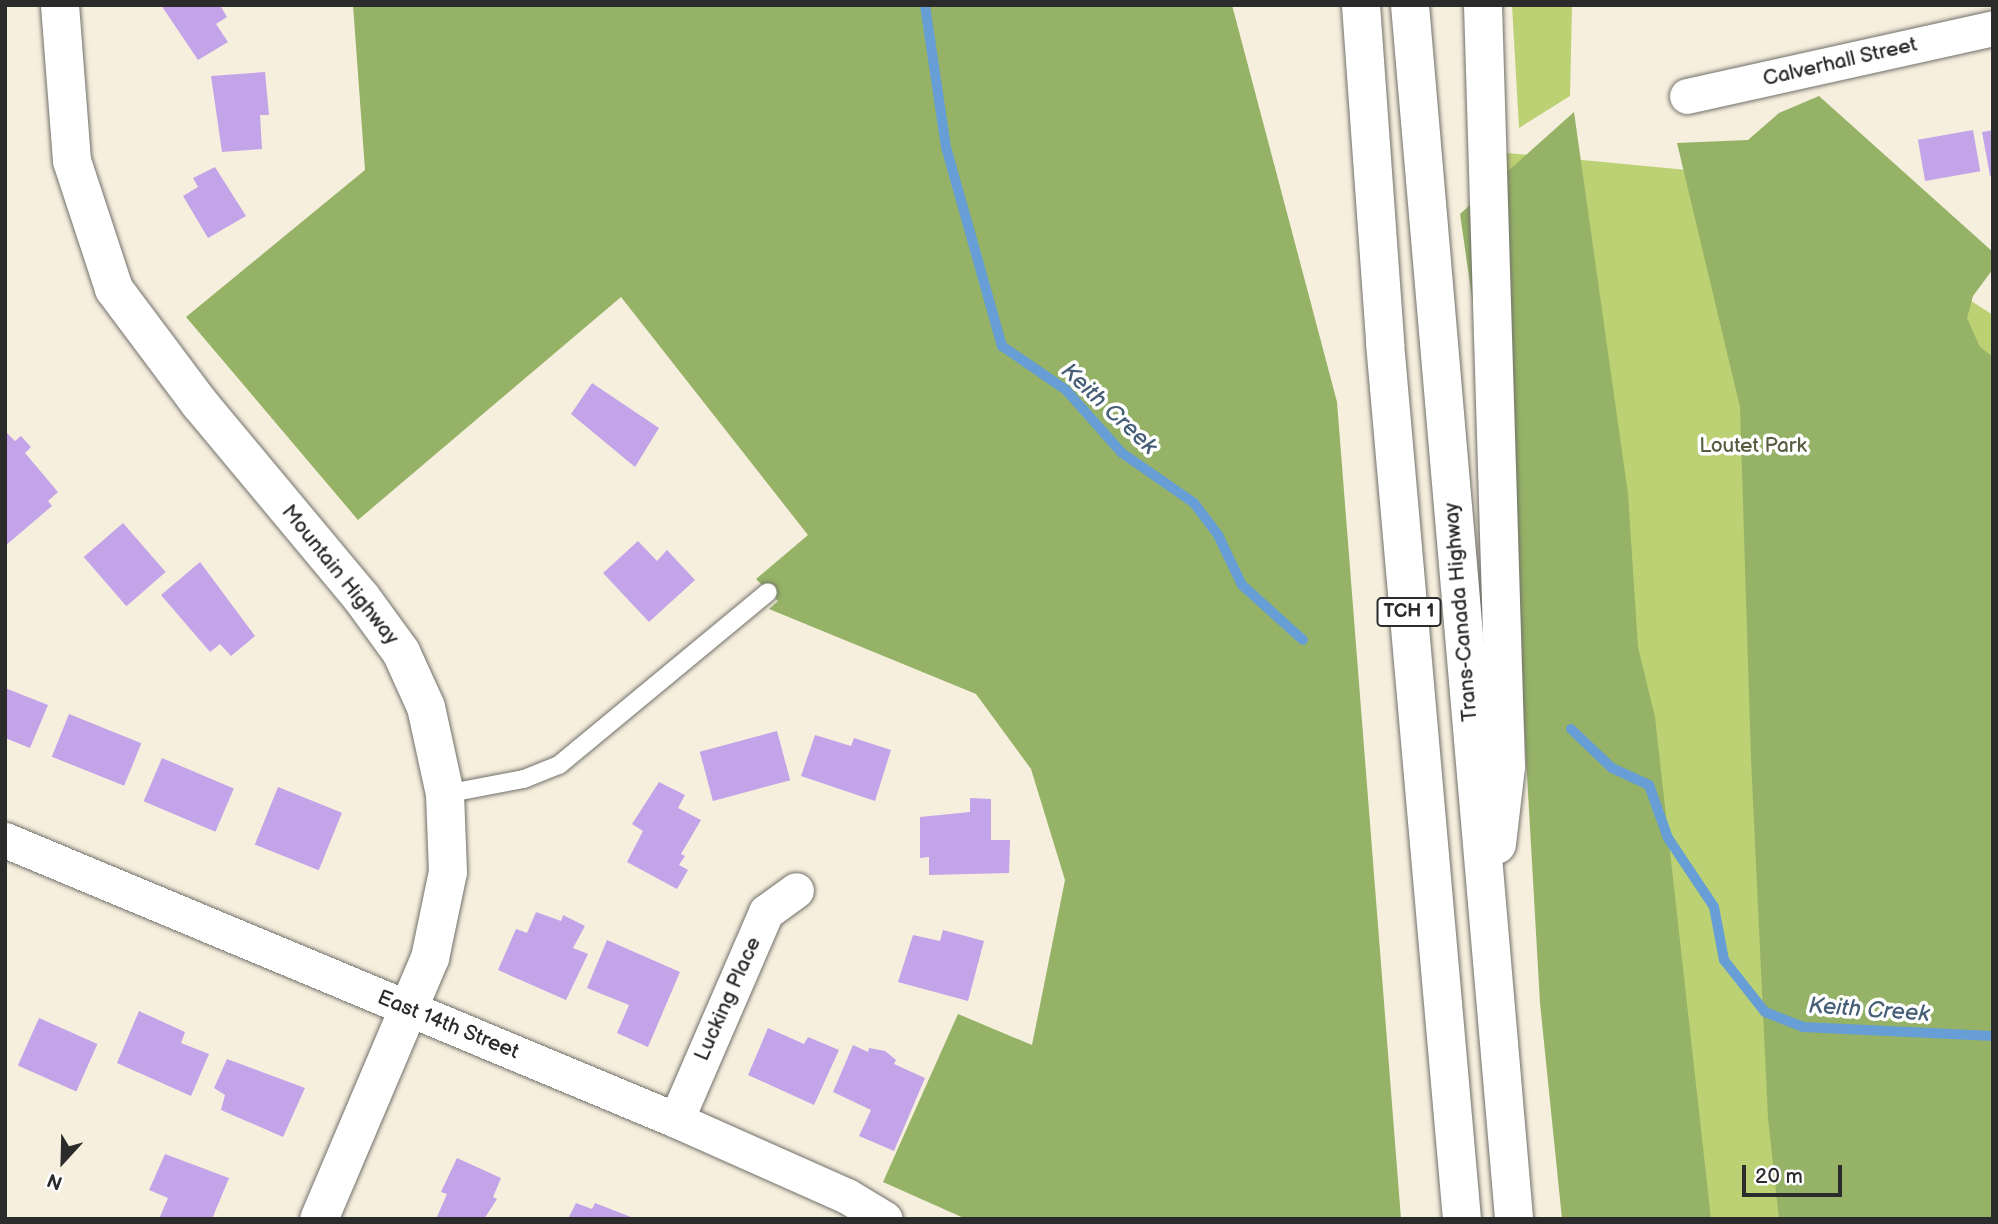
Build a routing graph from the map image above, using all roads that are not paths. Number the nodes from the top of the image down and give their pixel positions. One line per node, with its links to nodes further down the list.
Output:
1 (60, 5): 8 (main road, Mountain Highway)
2 (1361, 5): 16 (main road, TCH 1)
3 (1410, 5): 11 (main road, Trans-Canada Highway / TCH 1)
4 (1483, 5): 11 (main road)
5 (1993, 28): 6 (street, Calverhall Street)
6 (1687, 96)
7 (768, 592): 8 (lane)
8 (445, 794): 12 (main road, Mountain Highway)
9 (5, 840): 12 (street, East 14th Street)
10 (796, 890): 13 (street, Lucking Place)
11 (1487, 926): 17 (main road, Trans-Canada Highway / TCH 1)
12 (411, 1008): 13 (street, East 14th Street); 14 (main road, Mountain Highway)
13 (676, 1120): 15 (street, East 14th Street)
14 (319, 1219)
15 (886, 1219)
16 (1462, 1219)
17 (1514, 1219)

